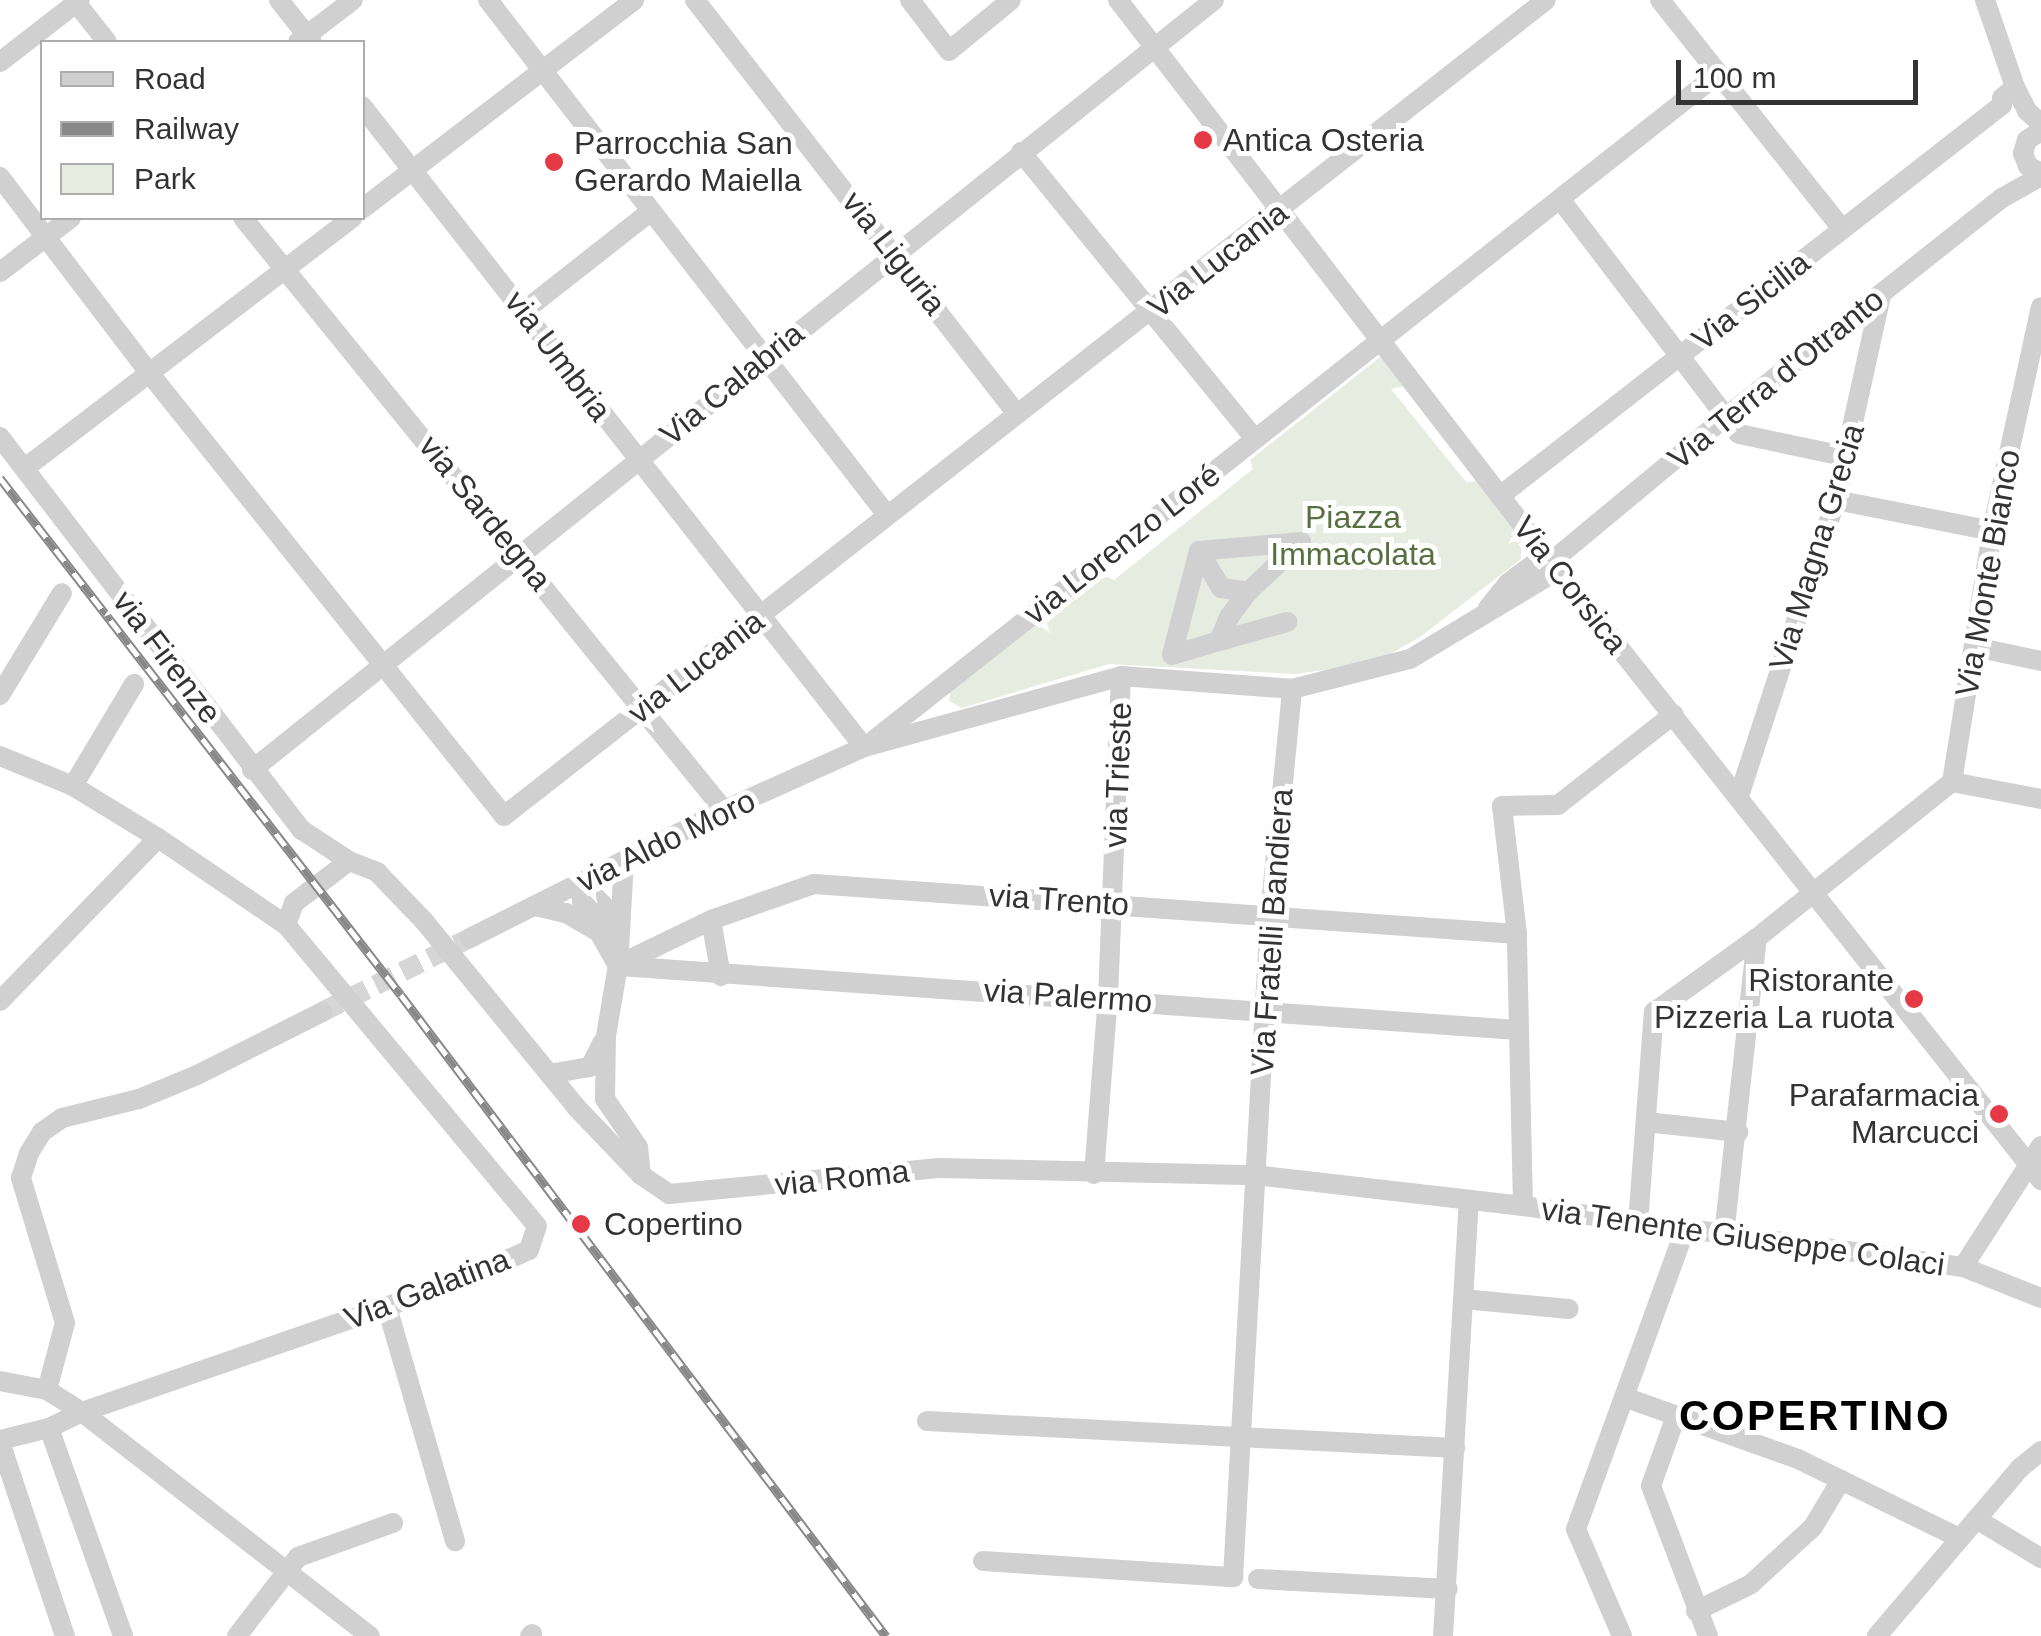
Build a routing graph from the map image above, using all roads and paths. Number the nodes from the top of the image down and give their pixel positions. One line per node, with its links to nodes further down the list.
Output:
1 (279, 0): 15 (street)
2 (353, 0): 15 (street)
3 (488, 0): 18 (street)
4 (634, 0): 18 (street)
5 (695, 0): 36 (street, via Liguria)
6 (910, 0): 7 (street)
7 (1012, 0)
8 (1118, 0): 16 (street, Via Corsica)
9 (1214, 0): 16 (street, Via Calabria)
10 (1546, 0): 30 (street, Via Lucania)
11 (1660, 0): 19 (street)
12 (1985, 0): 20 (street)
13 (76, 1): 14 (street); 17 (street)
14 (105, 40)
15 (306, 40)
16 (1154, 47): 23 (street, Via Calabria); 30 (street, Via Corsica)
17 (0, 62)
18 (543, 70): 25 (street); 29 (street)
19 (1718, 74): 27 (street, via Lorenzo Loré); 34 (street)
20 (2015, 88): 22 (street); 34 (street, Via Sicilia)
21 (365, 110): 25 (street, via Umbria)
22 (2034, 117): 24 (street)
23 (1021, 152): 36 (street, Via Calabria); 42 (street)
24 (2035, 156): 39 (street, Via Terra d'Otranto)
25 (413, 170): 28 (street); 41 (street, via Umbria)
26 (0, 177): 35 (street)
27 (1560, 198): 43 (street, via Lorenzo Loré); 44 (street)
28 (365, 207)
29 (650, 212): 41 (street); 45 (street)
30 (1280, 212): 42 (street, Via Lucania); 43 (street, Via Corsica)
31 (68, 220): 35 (street)
32 (246, 220): 37 (street, via Sardegna)
33 (349, 220): 37 (street)
34 (1842, 230): 44 (street, Via Sicilia)
35 (47, 236): 38 (street); 46 (street)
36 (894, 253): 45 (street, Via Calabria); 47 (street, via Liguria)
37 (284, 270): 46 (street); 59 (street, via Sardegna)
38 (0, 272)
39 (1881, 295): 48 (street, Via Terra d'Otranto); 51 (street, Via Magna Grecia)
40 (2041, 307): 57 (street, Via Monte Bianco)
41 (524, 311): 52 (street, via Umbria)
42 (1151, 312): 47 (street, Via Lucania); 50 (street)
43 (1378, 340): 50 (street, via Lorenzo Loré); 54 (street, Via Corsica)
44 (1681, 356): 48 (street); 54 (street, Via Sicilia)
45 (765, 359): 52 (street, Via Calabria); 56 (street)
46 (150, 374): 53 (street); 68 (street)
47 (1017, 414): 56 (street, Via Lucania)
48 (1728, 415): 51 (street); 60 (street, Via Terra d'Otranto)
49 (0, 437): 53 (street, via Firenze)
50 (1254, 439): 75 (street, via Lorenzo Loré)
51 (1848, 457): 55 (street, Via Magna Grecia)
52 (637, 460): 59 (street, Via Calabria); 63 (street, via Umbria)
53 (24, 468): 77 (street, via Firenze)
54 (1500, 496): 60 (street, Via Corsica)
55 (1836, 500): 57 (street); 80 (street, Via Magna Grecia)
56 (886, 516): 63 (street, via Lucania)
57 (1992, 531): 66 (street, Via Monte Bianco)
58 (1199, 550): 62 (street); 62 (street); 65 (street)
59 (519, 552): 68 (street, Via Calabria); 73 (street, via Sardegna)
60 (1552, 562): 71 (street, Via Terra d'Otranto); 74 (street, Via Corsica)
61 (62, 592): 72 (street)
62 (1248, 592): 65 (street)
63 (759, 617): 73 (street, via Lucania); 75 (street, via Umbria)
64 (1286, 622): 65 (street)
65 (1219, 641)
66 (1974, 647): 67 (street); 78 (street, Via Monte Bianco)
67 (2041, 661)
68 (382, 664): 73 (street, via Lucania); 77 (street, Via Calabria)
69 (1121, 676): 71 (street); 75 (street); 88 (street, via Trieste)
70 (134, 684): 79 (street)
71 (1292, 689): 90 (street, Via Fratelli Bandiera)
72 (0, 695)
73 (641, 710): 82 (street, via Sardegna)
74 (1674, 714): 80 (street, Via Corsica); 94 (street)
75 (864, 747): 82 (street, via Aldo Moro)
76 (0, 756): 79 (street)
77 (252, 770): 84 (street, via Firenze)
78 (1952, 782): 81 (street); 87 (street)
79 (72, 786): 83 (street)
80 (1739, 796): 87 (street, Via Corsica)
81 (2041, 799)
82 (724, 810): 85 (street, via Aldo Moro)
83 (158, 838): 92 (street); 100 (street)
84 (348, 860): 92 (street); 106 (street, via Roma)
85 (624, 862): 86 (street, via Aldo Moro); 93 (street)
86 (581, 883): 89 (street, via Aldo Moro); 93 (street)
87 (1811, 892): 96 (street); 112 (street, Via Corsica)
88 (1113, 904): 90 (street, via Trento); 91 (street, via Trento); 99 (street, via Trieste)
89 (535, 906): 93 (street); 95 (street, via Aldo Moro)
90 (1270, 916): 94 (street, via Trento); 101 (street, Via Fratelli Bandiera)
91 (712, 920): 97 (street, via Trento); 98 (street)
92 (286, 925): 124 (street, Via Galatina)
93 (609, 932): 97 (street)
94 (1517, 934): 103 (street)
95 (470, 938)
96 (1758, 938): 109 (street); 110 (street)
97 (618, 966): 98 (street, via Palermo); 104 (street)
98 (721, 976): 99 (street, via Palermo)
99 (1108, 998): 101 (street, via Palermo); 113 (street, via Trieste)
100 (0, 1002)
101 (1265, 1010): 103 (street, via Palermo); 115 (street, Via Fratelli Bandiera)
102 (322, 1012): 127 (street)
103 (1518, 1030): 117 (street)
104 (606, 1036): 105 (street); 107 (street)
105 (590, 1067): 106 (street); 108 (street)
106 (548, 1074): 108 (street, via Roma)
107 (605, 1099): 108 (street); 114 (street)
108 (576, 1107): 114 (street, via Roma)
109 (1646, 1122): 110 (street); 118 (street)
110 (1738, 1132): 120 (street)
111 (2041, 1146): 112 (street)
112 (2034, 1173): 121 (street)
113 (1094, 1174): 114 (street, via Roma); 115 (street, via Roma)
114 (641, 1175)
115 (1255, 1175): 116 (street, via Roma); 133 (street, Via Fratelli Bandiera)
116 (1469, 1200): 117 (street, via Roma); 123 (street)
117 (1523, 1206): 118 (street, via Tenente Giuseppe Colaci)
118 (1638, 1224): 119 (street, via Tenente Giuseppe Colaci)
119 (1684, 1230): 120 (street, via Tenente Giuseppe Colaci); 128 (street)
120 (1724, 1236): 121 (street, via Tenente Giuseppe Colaci)
121 (1963, 1267): 122 (street, via Tenente Giuseppe Colaci)
122 (2041, 1298)
123 (1464, 1299): 125 (street); 135 (street)
124 (387, 1306): 129 (street, Via Galatina); 141 (street)
125 (1569, 1308)
126 (0, 1381): 127 (street)
127 (47, 1390): 129 (street)
128 (1624, 1398): 130 (street); 153 (street)
129 (82, 1412): 132 (street, Via Galatina); 144 (street)
130 (1676, 1416): 137 (street); 147 (street)
131 (926, 1421): 133 (street)
132 (50, 1428): 134 (street, Via Galatina); 149 (street)
133 (1241, 1436): 135 (street); 143 (street, Via Fratelli Bandiera)
134 (0, 1441): 148 (street)
135 (1455, 1448): 146 (street)
136 (2041, 1451): 138 (street)
137 (1841, 1480): 140 (street); 147 (street)
138 (1976, 1519): 140 (street); 142 (street)
139 (393, 1523): 144 (street)
140 (1959, 1538): 155 (street)
141 (455, 1541)
142 (2041, 1558)
143 (983, 1560)
144 (288, 1571): 150 (street); 151 (street)
145 (1258, 1579): 146 (street)
146 (1448, 1589): 152 (street)
147 (1696, 1611): 154 (street)
148 (65, 1636)
149 (124, 1636)
150 (237, 1636)
151 (370, 1636)
152 (1443, 1636)
153 (1622, 1636)
154 (1708, 1636)
155 (1878, 1636)

